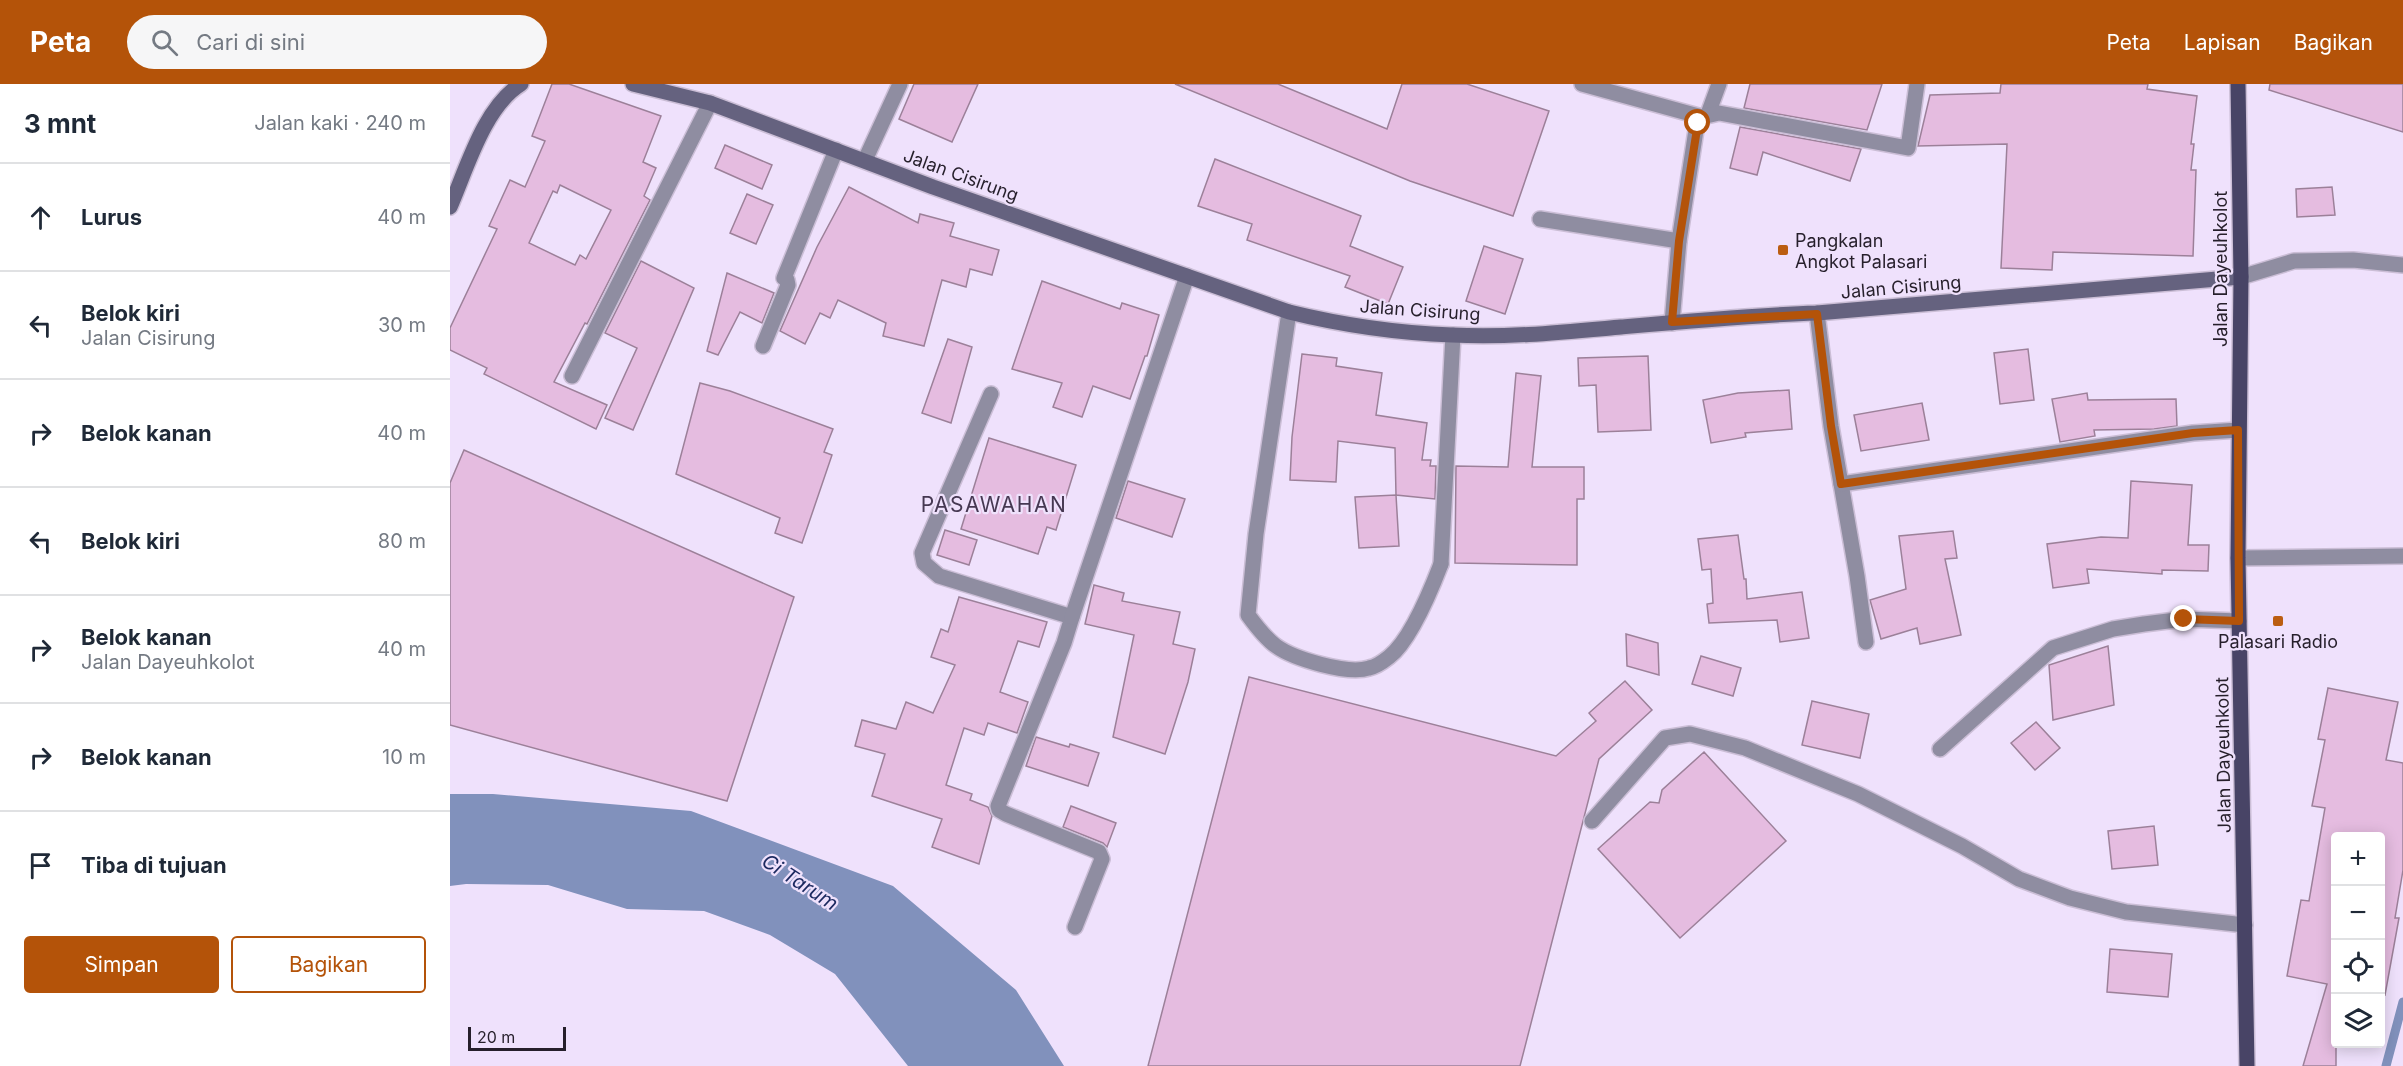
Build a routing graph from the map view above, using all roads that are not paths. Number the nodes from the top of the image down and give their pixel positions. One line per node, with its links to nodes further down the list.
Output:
1 (522, 84): 12 (main road)
2 (633, 84): 8 (main road, Jalan Cisirung)
3 (900, 84): 11 (street)
4 (1582, 84): 9 (street)
5 (1719, 84): 9 (street)
6 (1917, 84): 9 (street)
7 (2238, 84): 17 (main road, Jalan Dayeuhkolot)
8 (710, 103): 10 (main road, Jalan Cisirung); 23 (street)
9 (1705, 115): 14 (street)
10 (836, 150): 11 (main road, Jalan Cisirung); 22 (street)
11 (865, 160): 16 (main road, Jalan Cisirung)
12 (450, 207)
13 (1540, 219): 14 (street)
14 (1679, 241): 20 (street)
15 (2403, 265): 17 (street)
16 (1186, 276): 18 (main road, Jalan Cisirung); 29 (street)
17 (2241, 277): 19 (main road, Jalan Cisirung); 25 (main road, Jalan Dayeuhkolot)
18 (1289, 312): 21 (main road, Jalan Cisirung); 21 (street)
19 (1817, 314): 20 (main road, Jalan Cisirung); 26 (street)
20 (1672, 322): 21 (main road, Jalan Cisirung)
21 (1453, 335)
22 (763, 346)
23 (572, 376)
24 (991, 394): 29 (street)
25 (2238, 430): 26 (street); 28 (main road, Jalan Dayeuhkolot)
26 (1841, 484): 31 (street)
27 (2403, 556): 28 (street)
28 (2238, 558): 30 (main road, Jalan Dayeuhkolot)
29 (1072, 617): 35 (street)
30 (2239, 621): 32 (street); 34 (main road, Jalan Dayeuhkolot)
31 (1866, 642)
32 (1940, 749)
33 (1592, 821): 34 (street)
34 (2245, 925): 36 (main road, Jalan Dayeuhkolot)
35 (1075, 927)
36 (2247, 1066)

